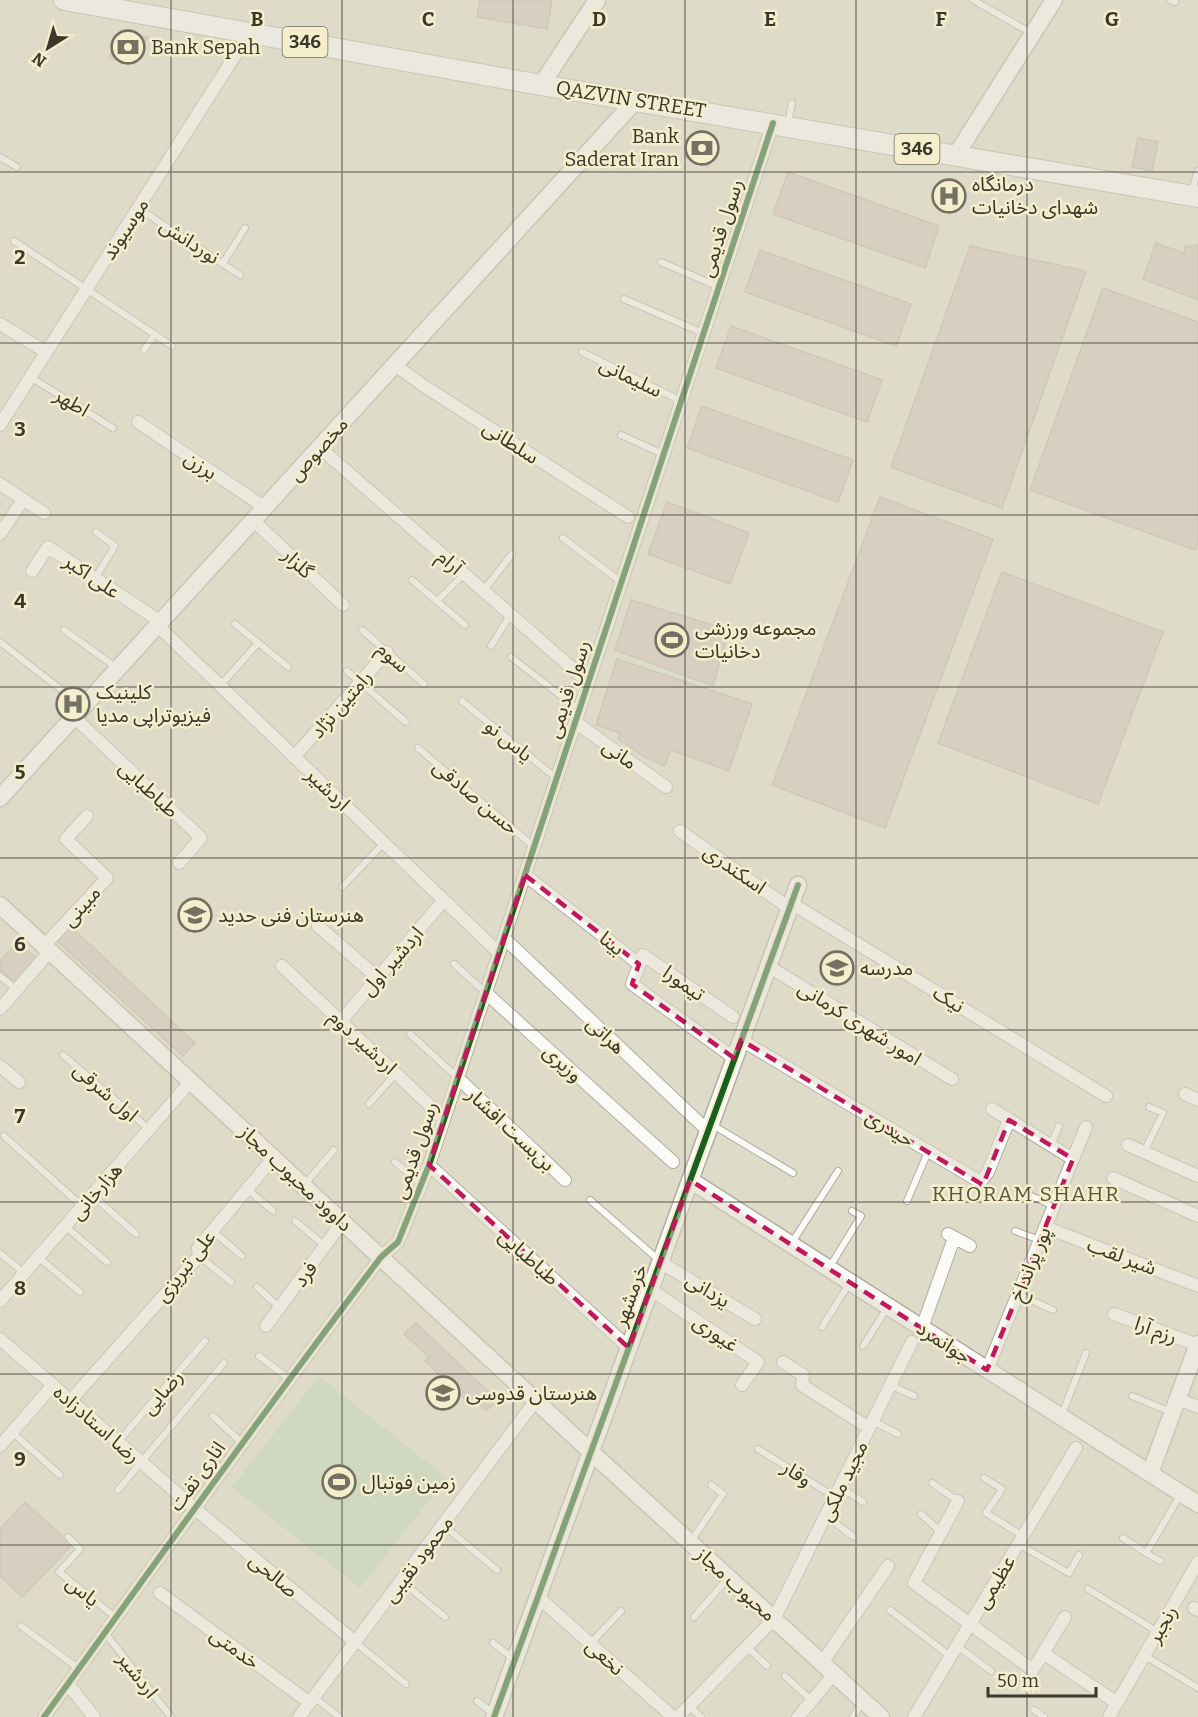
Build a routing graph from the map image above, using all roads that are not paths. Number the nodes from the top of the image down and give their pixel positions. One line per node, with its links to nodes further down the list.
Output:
1 (68, 0): 5 (main road, QAZVIN STREET / 346)
2 (597, 0): 7 (main road)
3 (973, 0): 6 (lane)
4 (1054, 0): 6 (main road)
5 (250, 33): 7 (main road, QAZVIN STREET / 346); 16 (street, موسیوند)
6 (1033, 34): 11 (main road)
7 (541, 85): 8 (main road, QAZVIN STREET / 346)
8 (636, 100): 10 (main road, QAZVIN STREET / 346); 32 (main road, مخصوص)
9 (792, 103): 10 (lane)
10 (780, 124): 11 (main road, QAZVIN STREET / 346); 22 (street, رسول قدیمی)
11 (956, 155): 15 (main road, QAZVIN STREET / 346)
12 (0, 157): 13 (lane)
13 (17, 167)
14 (1198, 171): 15 (lane)
15 (1194, 197)
16 (138, 208): 20 (lane, نوردانش); 23 (street, موسیوند)
17 (246, 228): 20 (lane)
18 (14, 241): 23 (lane)
19 (661, 262): 22 (lane)
20 (223, 263): 21 (lane, نوردانش)
21 (240, 275)
22 (719, 286): 26 (street, رسول قدیمی)
23 (87, 288): 27 (lane); 30 (street, موسیوند)
24 (624, 299): 26 (lane)
25 (0, 324): 30 (street)
26 (703, 333): 34 (street, رسول قدیمی)
27 (154, 334): 28 (lane); 29 (lane)
28 (172, 346)
29 (144, 351)
30 (46, 352): 33 (street, موسیوند)
31 (582, 352): 34 (lane, سلیمانی)
32 (395, 365): 39 (main road, مخصوص); 45 (street, سلطانی)
33 (30, 377): 35 (street, موسیوند); 37 (lane, اطهر)
34 (681, 401): 40 (street, رسول قدیمی)
35 (2, 417)
36 (138, 422): 43 (street, برزن)
37 (113, 428)
38 (621, 435): 40 (lane)
39 (320, 447): 43 (main road, مخصوص); 52 (street, آرام)
40 (663, 454): 55 (street, رسول قدیمی)
41 (0, 484): 42 (street)
42 (23, 500): 44 (street); 48 (street)
43 (264, 507): 46 (main road, مخصوص)
44 (44, 513)
45 (628, 517)
46 (253, 520): 58 (street, گلزار); 60 (main road, مخصوص)
47 (96, 532): 53 (lane)
48 (0, 534)
49 (564, 538): 55 (lane)
50 (512, 554): 56 (lane)
51 (32, 571): 53 (street, علی اکبر)
52 (464, 574): 56 (street, آرام); 57 (lane)
53 (95, 578): 60 (street, علی اکبر)
54 (412, 580): 57 (lane)
55 (621, 582): 79 (street, رسول قدیمی)
56 (483, 591): 59 (street, آرام)
57 (437, 601): 62 (lane)
58 (343, 605)
59 (510, 614): 67 (lane); 73 (street, آرام)
60 (159, 623): 71 (main road, مخصوص); 76 (street, اردشیر)
61 (235, 624): 66 (lane)
62 (465, 625)
63 (64, 630): 71 (lane)
64 (362, 630): 68 (lane, سوم)
65 (0, 642): 78 (lane)
66 (258, 643): 70 (lane); 76 (lane)
67 (490, 646)
68 (387, 652): 74 (street, رامتین نژاد); 75 (lane, سوم)
69 (511, 657): 79 (lane)
70 (288, 668)
71 (117, 669): 78 (main road, مخصوص)
72 (347, 671): 74 (lane)
73 (581, 676)
74 (360, 682): 80 (lane); 82 (street, رامتین نژاد)
75 (424, 684)
76 (220, 686): 82 (street, اردشیر)
77 (462, 701): 83 (lane, یاس نو)
78 (78, 712): 85 (main road, مخصوص); 90 (street, طباطبایی)
79 (577, 716): 83 (street, رسول قدیمی); 84 (street, مانی)
80 (406, 722)
81 (418, 748): 89 (lane, حسن صادقی)
82 (294, 757): 88 (street, اردشیر)
83 (556, 778): 89 (street, رسول قدیمی)
84 (666, 787)
85 (0, 798)
86 (87, 816): 99 (street, مبینی)
87 (680, 831): 96 (street, اسکندری)
88 (384, 843): 93 (lane); 94 (street, اردشیر)
89 (534, 847): 91 (street, رسول قدیمی)
90 (179, 862)
91 (525, 875): 98 (street, رسول قدیمی); 102 (street, بینا)
92 (798, 885): 96 (main road, خرمشهر)
93 (342, 887)
94 (444, 900): 100 (street, اردشیر); 106 (street, اردشیر اول)
95 (0, 905): 99 (main road, داوود محبوب مجاز)
96 (790, 905): 104 (main road, خرمشهر); 123 (street, نیک)
97 (318, 926): 106 (street)
98 (504, 938): 100 (street, رسول قدیمی); 131 (street, هراتی)
99 (47, 949): 107 (street); 120 (main road, داوود محبوب مجاز)
100 (499, 953): 108 (street, رسول قدیمی)
101 (454, 964): 108 (lane, وزیری)
102 (639, 964): 110 (street, تیمورا); 115 (street, بینا)
103 (282, 966): 111 (street, اردشیر دوم)
104 (768, 966): 113 (main road, خرمشهر); 119 (street, امور شهری کرمانی)
105 (0, 976): 107 (lane)
106 (378, 978): 111 (street, اردشیر اول)
107 (17, 990): 109 (street)
108 (486, 993): 118 (street, رسول قدیمی); 143 (street, وزیری)
109 (0, 1009)
110 (733, 1017)
111 (340, 1021): 117 (street, اردشیر دوم)
112 (410, 1034): 118 (lane)
113 (741, 1040): 115 (main road, خرمشهر); 138 (street, حیدری)
114 (63, 1055): 133 (lane, اول شرقی)
115 (734, 1058): 131 (main road, خرمشهر)
116 (0, 1066): 121 (street)
117 (396, 1073): 125 (lane); 128 (street, اردشیر دوم)
118 (458, 1078): 128 (street, رسول قدیمی); 149 (street, بن‌بست افشار)
119 (952, 1079)
120 (191, 1081): 133 (street, هزارخانی); 140 (main road, داوود محبوب مجاز)
121 (19, 1082)
122 (1185, 1094): 124 (street)
123 (1106, 1096)
124 (1198, 1100)
125 (369, 1104)
126 (1149, 1107): 139 (lane)
127 (992, 1109): 129 (street)
128 (444, 1119): 144 (street, رسول قدیمی)
129 (1009, 1120): 135 (street); 138 (street, حیدری)
130 (1059, 1126): 135 (lane)
131 (709, 1127): 146 (lane); 150 (main road, خرمشهر)
132 (1086, 1127): 141 (street, پور پرانداخ)
133 (150, 1129): 154 (street, هزارخانی)
134 (4, 1136): 158 (lane)
135 (1051, 1145): 141 (street)
136 (1128, 1145): 139 (street)
137 (334, 1150): 151 (lane)
138 (929, 1151): 157 (lane)
139 (1144, 1152): 147 (street)
140 (274, 1157): 151 (main road, داوود محبوب مجاز); 153 (street, علی تبریزی)
141 (1073, 1159): 159 (street, پور پرانداخ)
142 (395, 1162): 152 (lane)
143 (673, 1162)
144 (429, 1165): 152 (street, رسول قدیمی); 203 (street, طباطبایی)
145 (838, 1171): 171 (lane)
146 (793, 1173)
147 (1198, 1176)
148 (1113, 1178): 162 (street)
149 (565, 1180)
150 (690, 1180): 171 (main road, جوانمرد); 180 (main road, خرمشهر)
151 (304, 1185): 164 (main road, داوود محبوب مجاز)
152 (423, 1185): 178 (street, رسول قدیمی)
153 (247, 1189): 161 (lane); 167 (street, علی تبریزی)
154 (92, 1195): 158 (street, هزارخانی); 169 (lane)
155 (1031, 1196): 159 (lane)
156 (590, 1200): 180 (lane)
157 (907, 1201)
158 (82, 1206): 165 (street, هزارخانی)
159 (1054, 1206): 166 (street, پور پرانداخ)
160 (852, 1211): 181 (lane)
161 (273, 1212)
162 (1198, 1216)
163 (296, 1221): 172 (lane)
164 (343, 1221): 172 (street, فرد); 178 (main road, داوود محبوب مجاز)
165 (65, 1226): 177 (street, هزارخانی); 179 (lane)
166 (1045, 1227): 170 (street, پور پرانداخ); 185 (street, شیر لقب)
167 (212, 1231): 175 (street, علی تبریزی); 176 (lane)
168 (1015, 1231): 170 (lane)
169 (136, 1234)
170 (1040, 1240): 189 (street, پور پرانداخ)
171 (791, 1245): 181 (main road, جوانمرد)
172 (325, 1246): 192 (street, فرد)
173 (970, 1246): 198 (street)
174 (0, 1253): 182 (lane)
175 (199, 1256): 183 (lane); 216 (street, علی تبریزی)
176 (242, 1256)
177 (38, 1257): 182 (street, هزارخانی); 188 (lane)
178 (381, 1257): 209 (street, اناری تفت); 215 (main road, داوود محبوب مجاز)
179 (107, 1262)
180 (660, 1262): 187 (main road, خرمشهر); 195 (street, یزدانی)
181 (829, 1268): 184 (main road, جوانمرد)
182 (24, 1273): 190 (street, هزارخانی)
183 (231, 1282)
184 (850, 1282): 191 (main road, جوانمرد); 197 (lane)
185 (1198, 1286)
186 (256, 1287): 192 (lane)
187 (650, 1289): 203 (main road, خرمشهر); 211 (street, غیوری)
188 (80, 1292)
189 (1018, 1294): 193 (lane); 208 (street, پور پرانداخ)
190 (0, 1300)
191 (888, 1306): 198 (main road, جوانمرد); 202 (lane)
192 (280, 1308): 196 (street, فرد)
193 (1053, 1310)
194 (1114, 1314): 201 (street, رزم آرا)
195 (755, 1318)
196 (267, 1326)
197 (822, 1328)
198 (917, 1335): 208 (main road, جوانمرد); 212 (street, مجید ملکی)
199 (0, 1339): 210 (street, رضا استادزاده)
200 (205, 1341): 224 (lane, رضایی)
201 (1198, 1345): 217 (main road)
202 (863, 1346)
203 (628, 1348): 229 (main road, خرمشهر)
204 (1086, 1353): 220 (lane)
205 (259, 1356): 209 (lane)
206 (783, 1362): 221 (street)
207 (224, 1363): 230 (lane)
208 (987, 1370): 220 (main road, جوانمرد)
209 (289, 1379): 225 (street, اناری تفت)
210 (52, 1385): 216 (street, رضا استادزاده); 222 (street)
211 (742, 1385)
212 (890, 1385): 213 (lane); 221 (street, مجید ملکی)
213 (914, 1396)
214 (1132, 1396): 217 (lane)
215 (536, 1400): 229 (main road, داوود محبوب مجاز); 245 (street, محمود نقیبی)
216 (70, 1401): 224 (street, رضا استادزاده)
217 (1175, 1406): 218 (street); 231 (main road)
218 (1198, 1407)
219 (213, 1416): 225 (lane)
220 (1061, 1417): 231 (main road, جوانمرد)
221 (871, 1425): 223 (lane); 237 (street, مجید ملکی)
222 (12, 1432): 226 (street); 232 (lane)
223 (898, 1434)
224 (118, 1442): 230 (street, رضا استادزاده)
225 (242, 1443): 242 (street, اناری تفت)
226 (0, 1446)
227 (1076, 1448): 250 (street, عظیمی)
228 (758, 1449): 237 (lane, وقار)
229 (591, 1452): 251 (main road, محبوب مجاز); 262 (main road, خرمشهر)
230 (140, 1462): 236 (lane); 242 (street, رضا استادزاده)
231 (1150, 1473): 238 (main road, جوانمرد)
232 (60, 1475)
233 (984, 1478): 250 (lane)
234 (932, 1483): 239 (lane)
235 (711, 1485): 251 (lane)
236 (118, 1490)
237 (838, 1492): 240 (lane, وقار); 244 (street, مجید ملکی)
238 (1181, 1493): 241 (main road, جوانمرد); 252 (lane)
239 (958, 1501): 246 (street)
240 (863, 1502)
241 (1198, 1504)
242 (194, 1508): 265 (street, اناری تفت); 274 (street, صالحی)
243 (921, 1514): 246 (lane)
244 (826, 1516): 248 (lane); 269 (street, مجید ملکی)
245 (442, 1525): 257 (lane); 259 (street, محمود نقیبی)
246 (942, 1532): 270 (street)
247 (68, 1537): 265 (lane, یاس)
248 (854, 1537)
249 (1123, 1538): 252 (lane)
250 (1020, 1540): 253 (lane); 270 (street, عظیمی)
251 (690, 1542): 258 (main road, محبوب مجاز)
252 (1146, 1552): 254 (lane)
253 (1079, 1555)
254 (1160, 1562)
255 (1198, 1562): 273 (street, رنجبر)
256 (888, 1566): 284 (street)
257 (497, 1570)
258 (729, 1578): 267 (lane); 269 (main road, محبوب مجاز)
259 (401, 1581): 266 (lane); 274 (street, محمود نقیبی)
260 (1088, 1589): 273 (lane)
261 (160, 1593): 290 (street, خدمتی)
262 (538, 1597): 276 (street, نخعی); 281 (main road, خرمشهر)
263 (890, 1610): 278 (lane)
264 (621, 1611): 276 (lane)
265 (115, 1617): 272 (street, اناری تفت)
266 (445, 1617)
267 (694, 1617)
268 (1065, 1617): 279 (street)
269 (774, 1619): 277 (street); 284 (main road, محبوب مجاز)
270 (970, 1624): 278 (street, عظیمی); 279 (street)
271 (21, 1626): 283 (lane)
272 (104, 1632): 283 (street, اناری تفت); 300 (lane, اردشیر)
273 (1158, 1632): 280 (street, رنجبر)
274 (355, 1642): 288 (lane); 290 (street, محمود نقیبی)
275 (493, 1643): 281 (lane)
276 (590, 1644): 303 (street, نخعی)
277 (747, 1647): 282 (lane); 295 (street)
278 (954, 1652): 285 (lane); 309 (street, عظیمی)
279 (1043, 1653): 294 (street)
280 (1144, 1655): 289 (lane); 294 (street, رنجبر)
281 (515, 1660): 297 (main road, خرمشهر)
282 (767, 1666)
283 (78, 1668): 287 (street, اناری تفت)
284 (828, 1669): 292 (street); 293 (main road, محبوب مجاز)
285 (991, 1671)
286 (785, 1676): 292 (lane)
287 (68, 1684): 298 (street, اناری تفت); 299 (street)
288 (406, 1684)
289 (1198, 1688)
290 (312, 1700): 301 (street, محمود نقیبی); 302 (lane)
291 (477, 1701): 297 (lane)
292 (812, 1701): 306 (street)
293 (863, 1701): 307 (lane); 308 (main road, محبوب مجاز)
294 (1117, 1703): 311 (street, رنجبر)
295 (689, 1706): 304 (street); 305 (lane)
296 (1034, 1710): 310 (lane)
297 (494, 1716)
298 (44, 1717)
299 (94, 1717)
300 (171, 1717)
301 (299, 1717)
302 (339, 1717)
303 (673, 1717)
304 (678, 1717)
305 (701, 1717)
306 (798, 1717)
307 (853, 1717)
308 (881, 1717)
309 (914, 1717)
310 (1044, 1717)
311 (1109, 1717)

